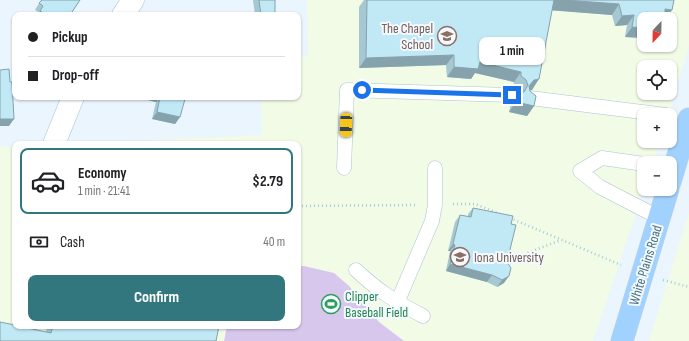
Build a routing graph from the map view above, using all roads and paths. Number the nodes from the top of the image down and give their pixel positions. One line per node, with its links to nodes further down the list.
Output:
1 (133, 0): 2 (street)
2 (125, 12)
3 (512, 95): 12 (lane)
4 (530, 98): 6 (lane)
5 (72, 100): 9 (street)
6 (637, 111)
7 (677, 117): 8 (lane)
8 (689, 119): 10 (main road, White Plains Road)
9 (55, 141)
10 (677, 158)
11 (637, 163): 17 (lane)
12 (344, 168)
13 (435, 168): 15 (lane)
14 (666, 196): 17 (main road, White Plains Road)
15 (435, 204): 16 (path); 18 (path); 24 (lane)
16 (301, 206)
17 (660, 218): 26 (main road, White Plains Road)
18 (561, 240): 19 (path); 20 (path)
19 (509, 256)
20 (622, 265)
21 (356, 270): 24 (lane)
22 (663, 280): 23 (path)
23 (689, 287)
24 (397, 303): 25 (lane)
25 (423, 316)
26 (622, 341)

